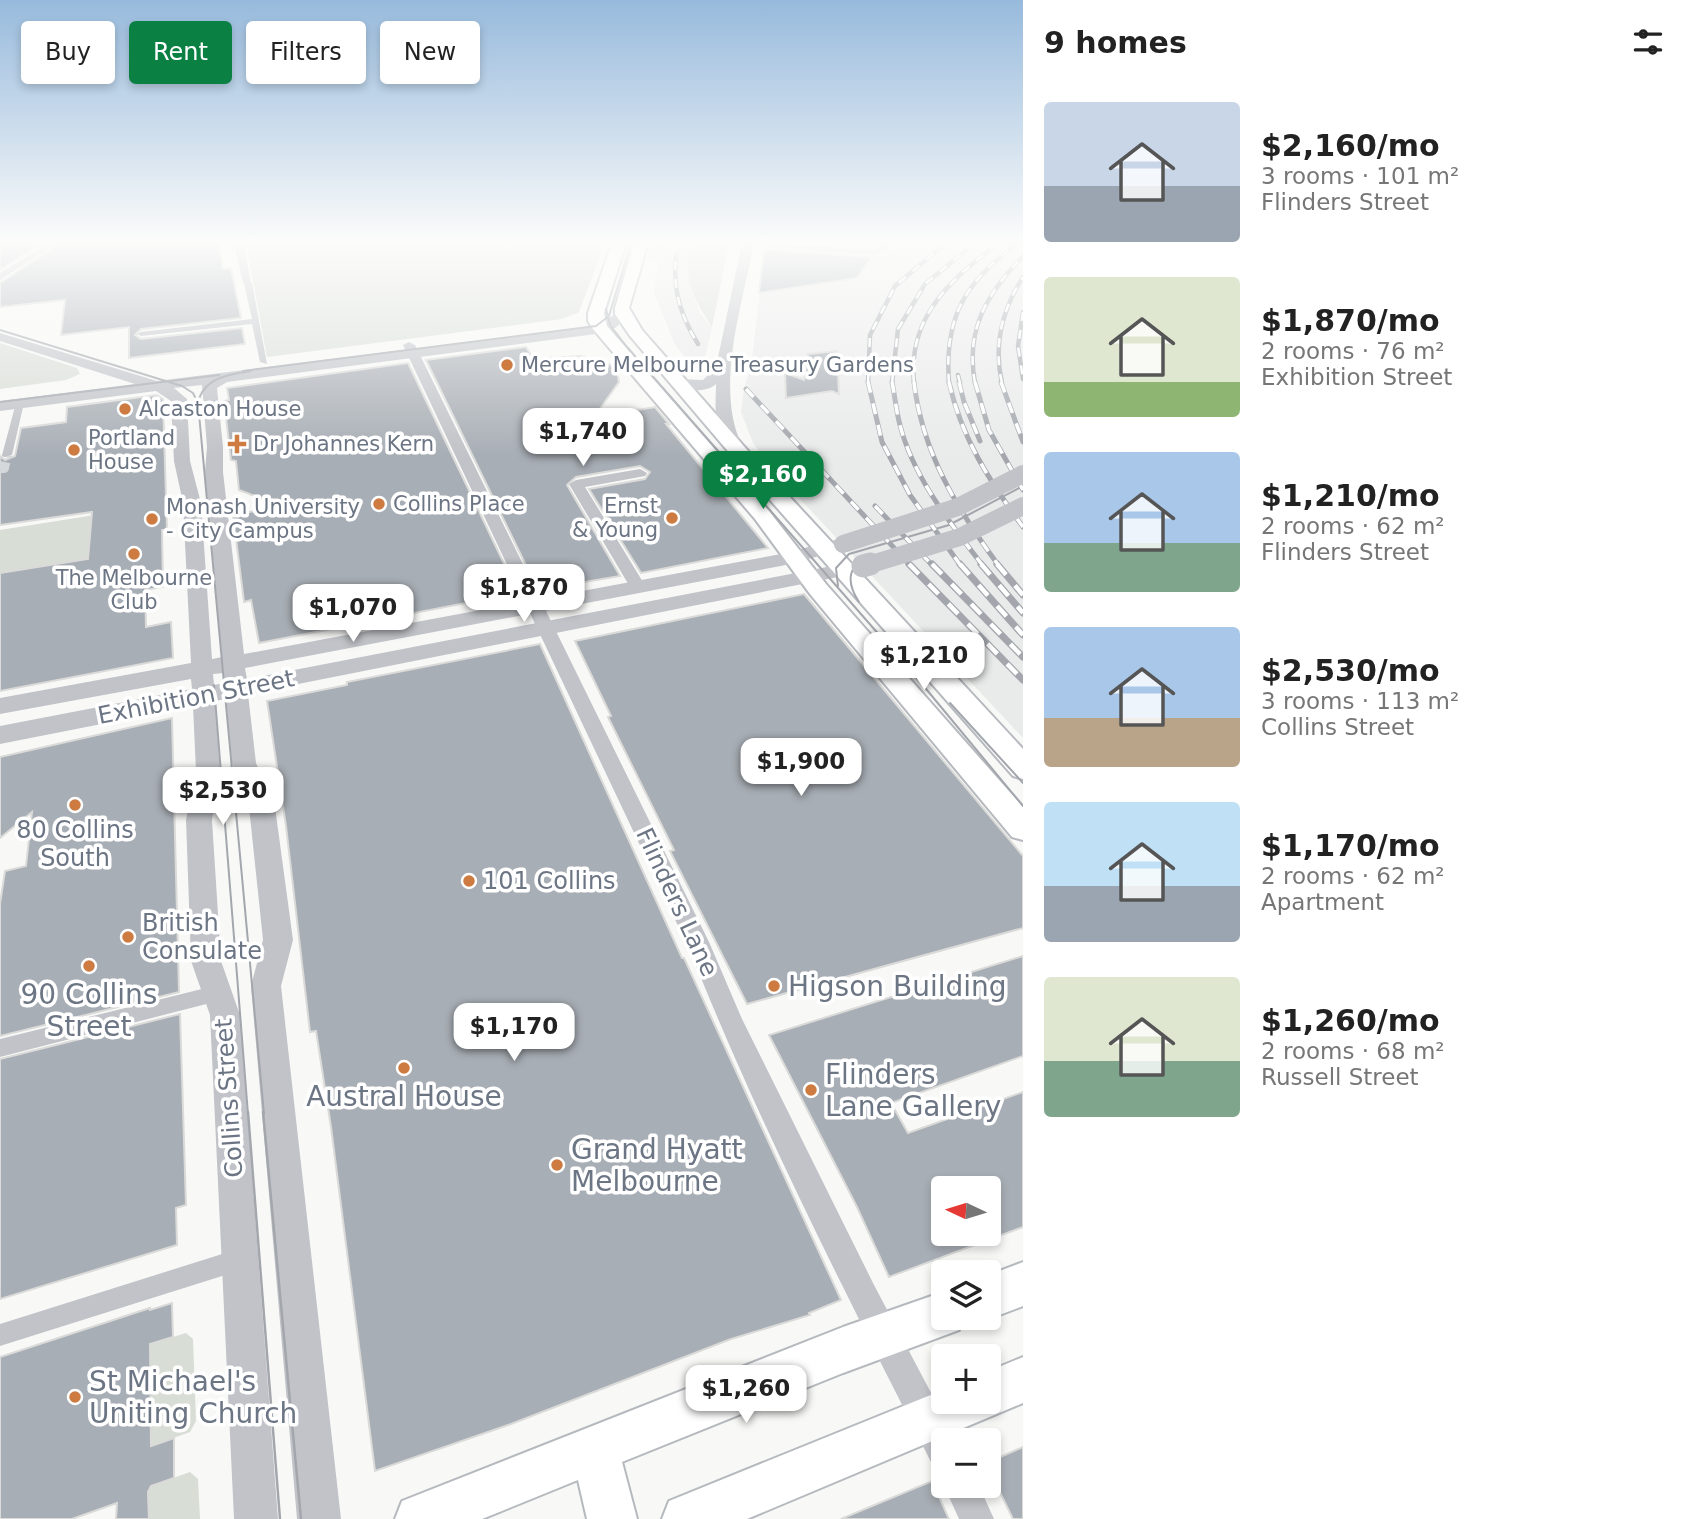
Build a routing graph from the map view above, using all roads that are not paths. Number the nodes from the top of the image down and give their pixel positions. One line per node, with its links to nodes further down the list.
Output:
1 (255, 314): 6 (street)
2 (590, 314): 11 (street)
3 (596, 314): 8 (main road)
4 (623, 314): 8 (street); 19 (main road)
5 (734, 314): 14 (street)
6 (256, 321): 9 (street); 12 (street)
7 (0, 326): 17 (street)
8 (601, 330): 11 (street); 31 (main road)
9 (141, 334)
10 (0, 337): 13 (street, Collins Street)
11 (411, 349): 12 (street); 16 (street); 34 (street, Flinders Lane)
12 (264, 362): 17 (street)
13 (98, 368): 15 (street, Collins Street); 20 (street)
14 (723, 368): 19 (street); 25 (street)
15 (132, 378): 17 (street, Collins Street); 20 (street)
16 (221, 379): 18 (street); 22 (street)
17 (159, 380): 18 (street); 23 (street); 40 (street, Collins Street)
18 (192, 382): 22 (street)
19 (680, 384): 25 (main road)
20 (75, 386): 21 (street)
21 (0, 395)
22 (209, 397): 41 (street, Collins Street)
23 (20, 403): 24 (street); 26 (street)
24 (0, 405)
25 (734, 445): 30 (main road)
26 (8, 455)
27 (640, 473): 33 (street)
28 (1023, 474): 30 (street, Exhibition Street, bridge)
29 (1023, 506): 32 (street, Exhibition Street, bridge)
30 (835, 546): 31 (street, Exhibition Street); 32 (main road)
31 (802, 567): 32 (street, Exhibition Street); 33 (street, Exhibition Street); 35 (street, Exhibition Street); 45 (main road)
32 (854, 568): 44 (main road)
33 (638, 587): 34 (street, Exhibition Street); 35 (street)
34 (535, 606): 36 (street, Flinders Lane); 37 (street, Exhibition Street)
35 (651, 608): 36 (street, Exhibition Street)
36 (547, 629): 37 (street, Exhibition Street); 51 (street, Flinders Lane)
37 (474, 631): 38 (street, Exhibition Street); 39 (street, Exhibition Street)
38 (409, 632): 39 (street); 41 (street, Exhibition Street)
39 (414, 654): 41 (street, Exhibition Street)
40 (202, 668): 41 (street, Collins Street); 41 (street, Exhibition Street); 42 (street, Exhibition Street)
41 (225, 682): 43 (street, Exhibition Street); 46 (street, Collins Street); 62 (street, Collins Street)
42 (0, 706)
43 (0, 735)
44 (1023, 768)
45 (1023, 828)
46 (218, 993): 47 (street); 48 (street, Collins Street)
47 (0, 1048)
48 (239, 1260): 50 (street); 61 (street, Collins Street)
49 (931, 1318): 51 (main road)
50 (0, 1335)
51 (884, 1336): 55 (street, Flinders Lane); 58 (main road)
52 (1023, 1380): 53 (main road)
53 (1001, 1389)
54 (957, 1414): 56 (main road)
55 (931, 1428)
56 (942, 1428)
57 (931, 1436): 64 (main road)
58 (595, 1450): 60 (main road); 63 (main road)
59 (967, 1498): 65 (street)
60 (448, 1514)
61 (256, 1519)
62 (319, 1519)
63 (612, 1519)
64 (687, 1519)
65 (977, 1519)

